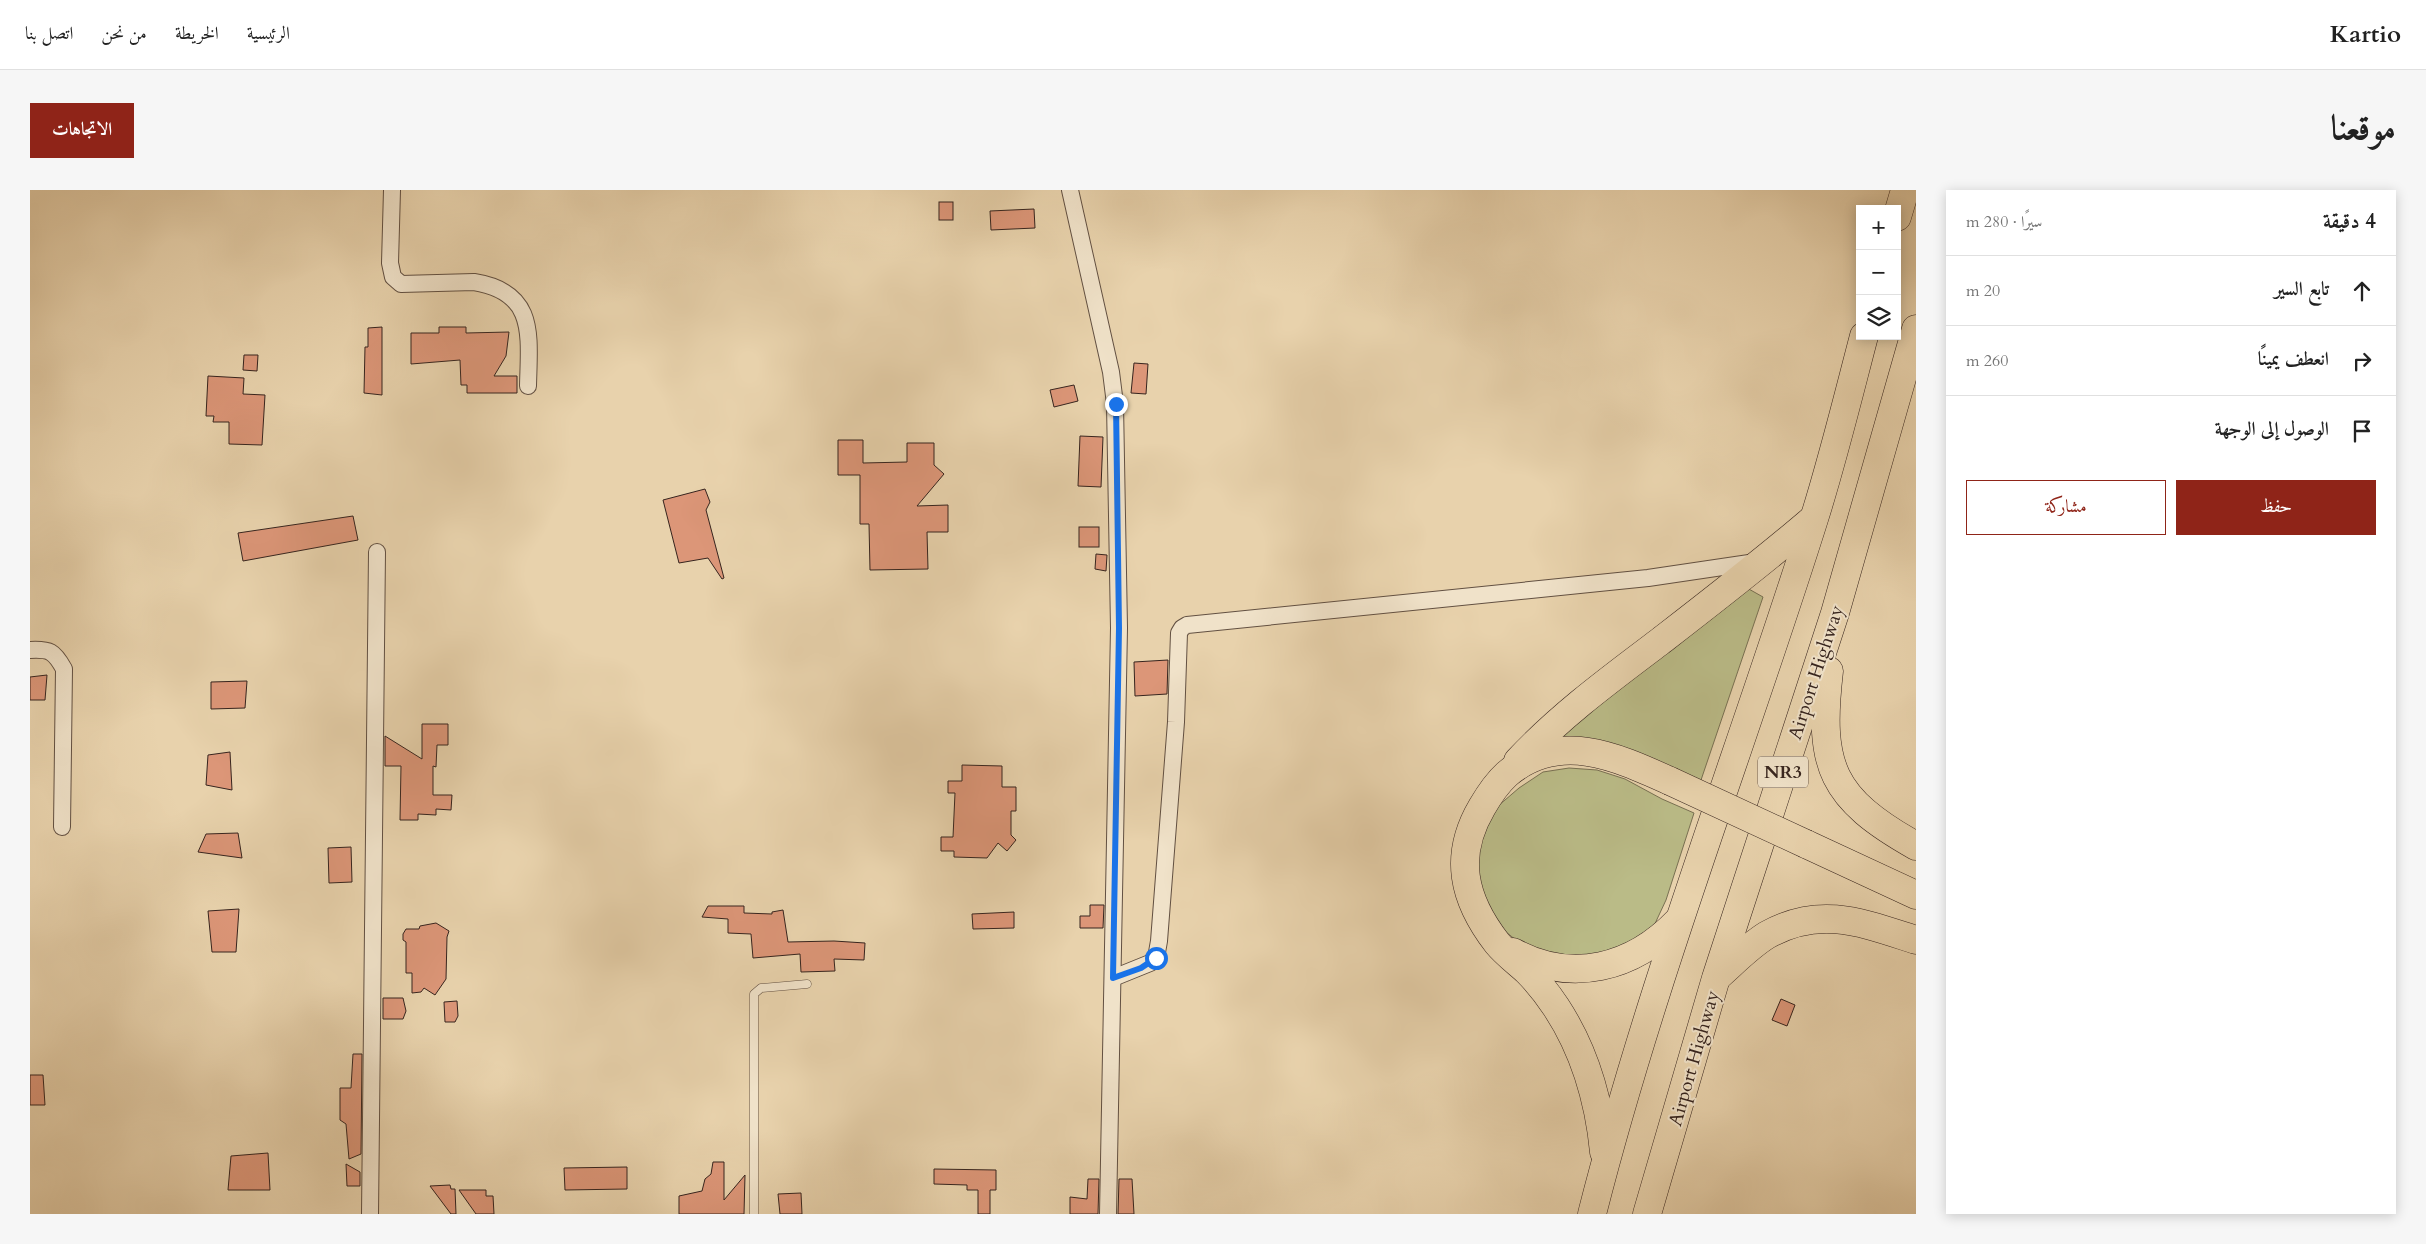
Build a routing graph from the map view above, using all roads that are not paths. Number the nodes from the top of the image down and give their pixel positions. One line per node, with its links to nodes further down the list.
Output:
1 (392, 190): 7 (street)
2 (1070, 190): 20 (street)
3 (1905, 190): 4 (highway)
4 (1901, 205)
5 (1916, 329): 11 (highway, Airport Highway / NR3)
6 (1863, 340): 8 (highway, NR3)
7 (528, 386)
8 (1814, 518): 10 (highway); 17 (highway, NR3)
9 (377, 552): 24 (street)
10 (1764, 561): 13 (highway); 20 (street)
11 (1835, 612): 15 (highway); 21 (highway, Airport Highway / NR3)
12 (30, 650): 14 (street)
13 (1499, 782): 16 (highway, bridge); 19 (highway)
14 (62, 827)
15 (1916, 846)
16 (1916, 895)
17 (1678, 920): 19 (highway); 23 (highway, NR3)
18 (1916, 940): 21 (highway)
19 (1498, 944): 23 (highway)
20 (1113, 978): 26 (street)
21 (1716, 978): 28 (highway, Airport Highway / NR3)
22 (807, 984): 25 (lane)
23 (1605, 1163): 27 (highway, NR3)
24 (370, 1214)
25 (754, 1214)
26 (1108, 1214)
27 (1592, 1214)
28 (1647, 1214)

